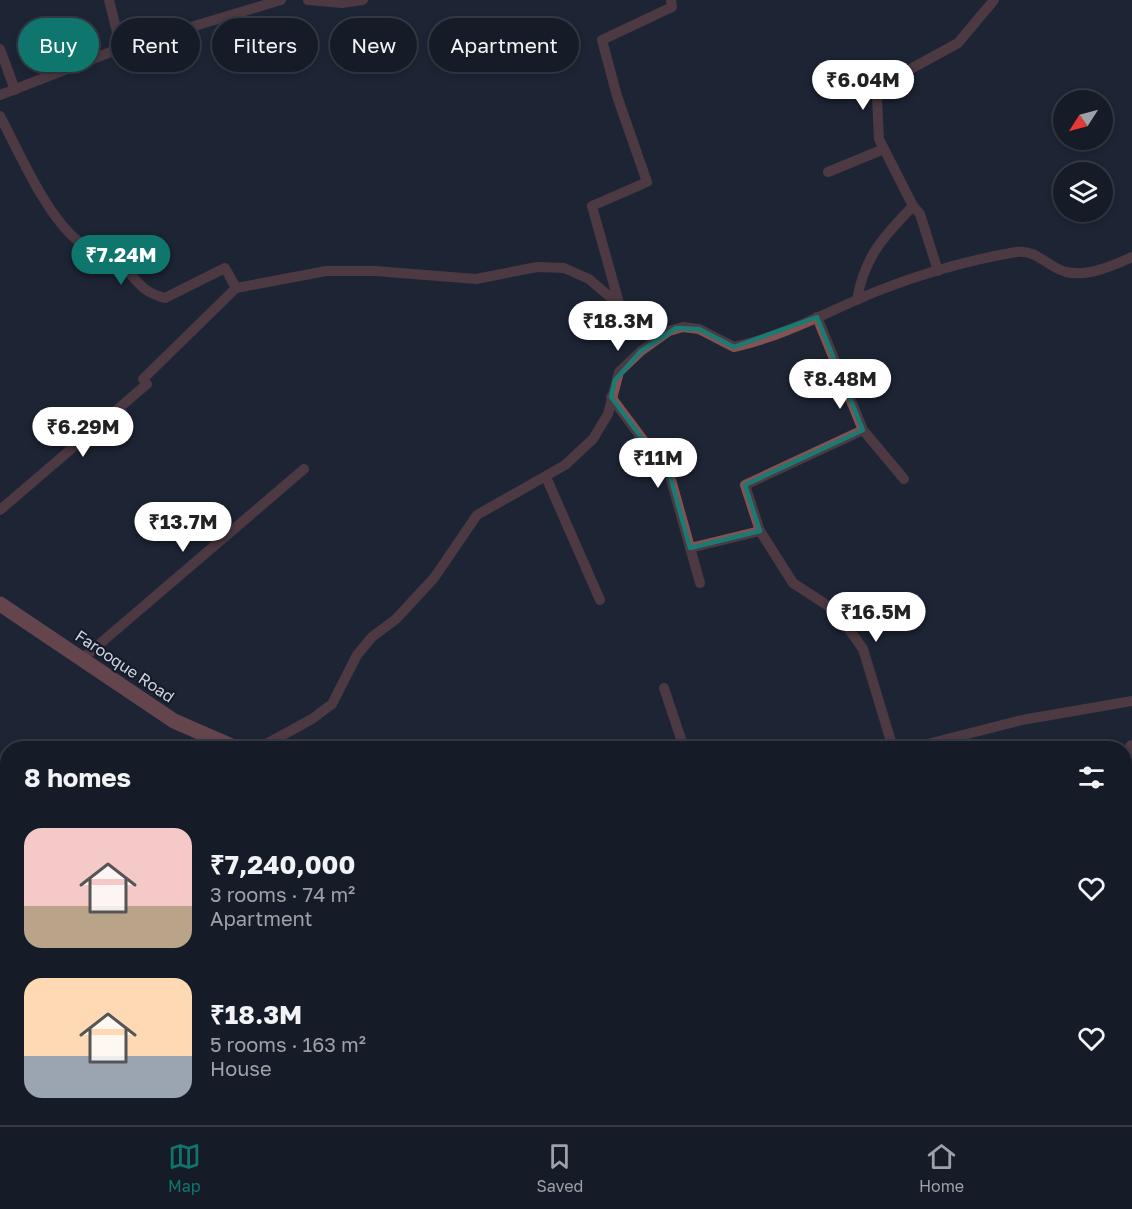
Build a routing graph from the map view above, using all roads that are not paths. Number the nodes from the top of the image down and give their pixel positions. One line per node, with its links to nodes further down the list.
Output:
1 (109, 0): 7 (street)
2 (281, 0): 8 (street)
3 (308, 0): 4 (street)
4 (363, 0)
5 (671, 0): 21 (street)
6 (994, 0): 14 (street)
7 (114, 18)
8 (200, 24)
9 (0, 49): 11 (street)
10 (111, 52): 11 (street)
11 (15, 90): 12 (street)
12 (0, 95)
13 (0, 117): 19 (street)
14 (884, 149): 15 (street); 16 (street)
15 (828, 172)
16 (913, 206): 18 (street); 20 (street)
17 (1132, 257): 18 (street)
18 (938, 271): 20 (street)
19 (236, 288): 21 (street); 29 (street)
20 (857, 300): 22 (street)
21 (619, 303): 23 (street)
22 (817, 317): 23 (street); 25 (street)
23 (658, 338): 24 (street)
24 (611, 397): 27 (street); 31 (street)
25 (863, 430): 28 (street); 30 (street)
26 (304, 469): 35 (street)
27 (546, 477): 33 (street); 39 (street)
28 (904, 479)
29 (0, 510)
30 (760, 531): 31 (street); 41 (street)
31 (690, 548): 32 (street)
32 (700, 584)
33 (600, 600)
34 (0, 604): 35 (main road, Farooque Road)
35 (82, 659): 38 (main road, Farooque Road)
36 (664, 688): 40 (street)
37 (1132, 701): 42 (street)
38 (217, 741)
39 (272, 741)
40 (682, 741)
41 (891, 741)
42 (940, 741)

